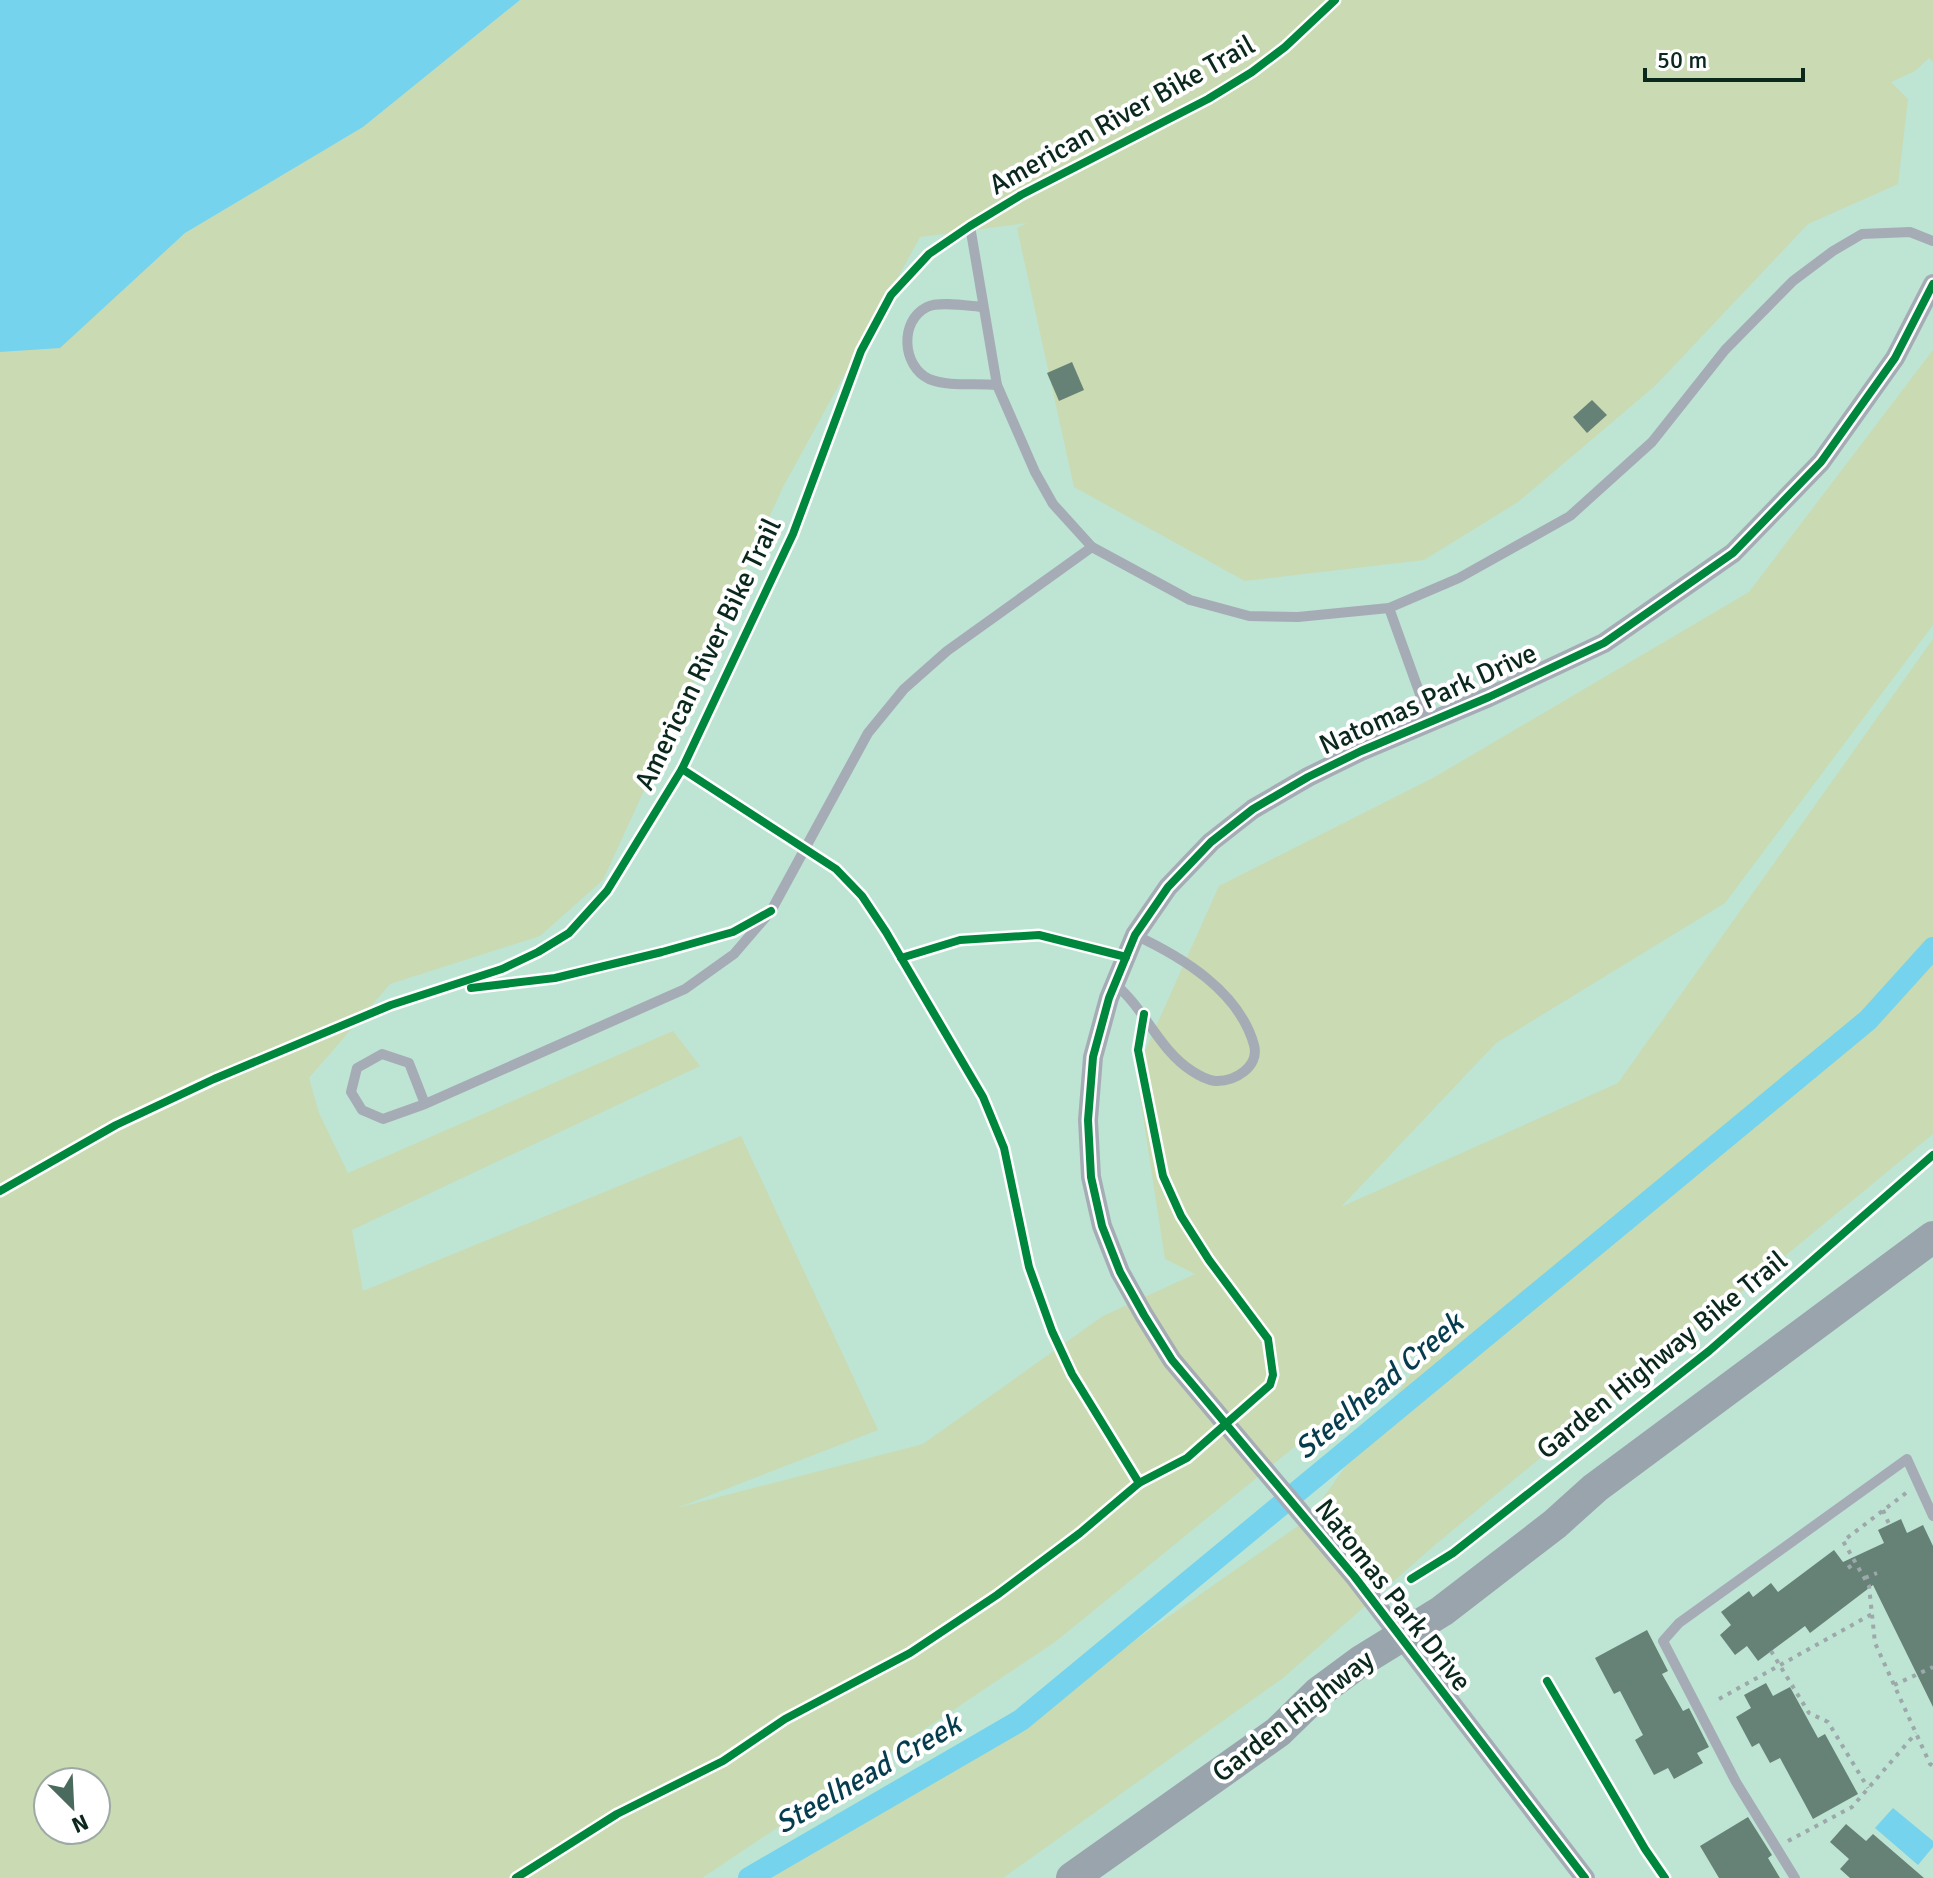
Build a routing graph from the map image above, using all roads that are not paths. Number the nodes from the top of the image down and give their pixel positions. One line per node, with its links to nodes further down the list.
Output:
1 (970, 226): 4 (lane)
2 (1933, 241): 7 (lane)
3 (1933, 284): 8 (street, Natomas Park Drive)
4 (983, 307): 5 (lane); 5 (lane)
5 (997, 385): 6 (lane)
6 (1092, 547): 7 (lane); 11 (lane)
7 (1389, 608): 8 (lane)
8 (1430, 722): 9 (street, Natomas Park Drive)
9 (1135, 935): 10 (street, Natomas Park Drive); 10 (lane)
10 (1115, 984): 16 (street, Natomas Park Drive)
11 (425, 1104): 11 (lane)
12 (1933, 1237): 14 (main road, Garden Highway)
13 (1933, 1255): 14 (main road, Garden Highway)
14 (1742, 1379): 16 (main road, Garden Highway)
15 (1933, 1516): 19 (lane)
16 (1400, 1637): 17 (main road, Garden Highway); 18 (street, Natomas Park Drive)
17 (1072, 1878)
18 (1585, 1878)
19 (1795, 1878)

